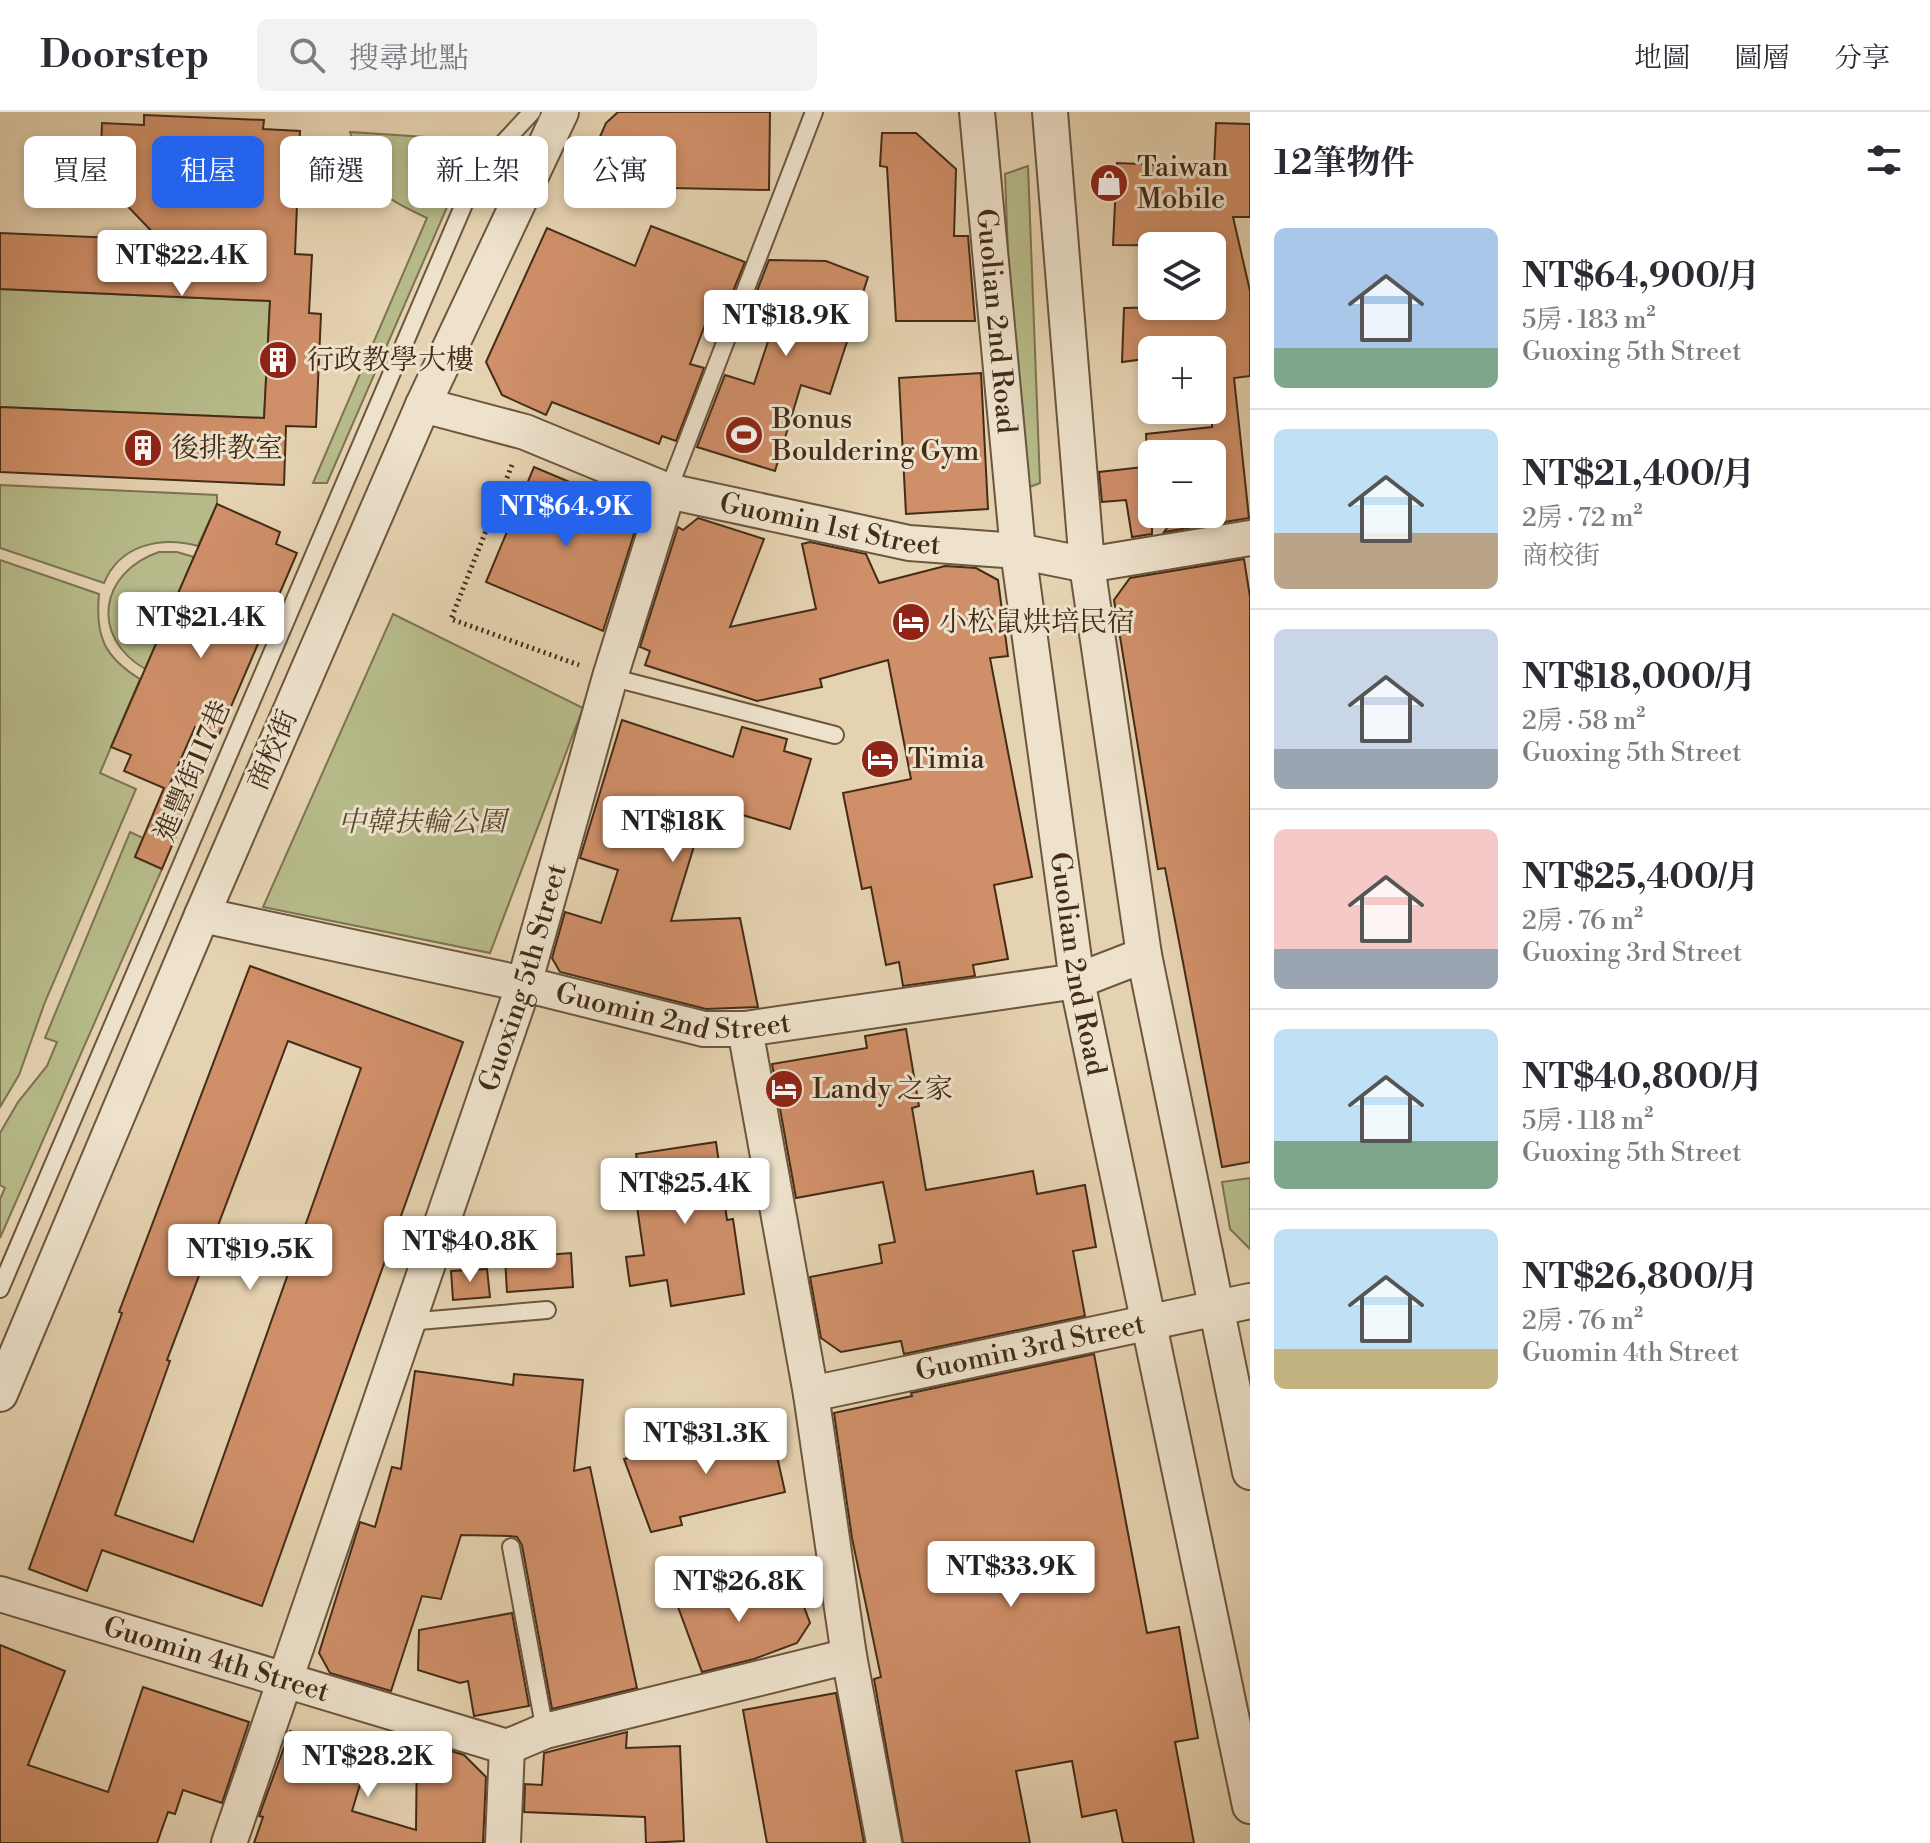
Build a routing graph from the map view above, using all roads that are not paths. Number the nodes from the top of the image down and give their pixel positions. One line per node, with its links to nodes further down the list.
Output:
1 (532, 112): 18 (lane, 進豐街117巷)
2 (561, 112): 6 (street, 商校街)
3 (814, 112): 7 (lane, Guoxing 5th Street)
4 (977, 112): 9 (street, Guolian 2nd Road)
5 (1050, 112): 10 (street)
6 (423, 405): 7 (street, Guomin 1st Street); 13 (street, 商校街)
7 (668, 491): 9 (street, Guomin 1st Street); 11 (street, Guoxing 5th Street)
8 (1250, 538): 10 (street, Guomin 1st Street)
9 (1018, 551): 10 (street, Guomin 1st Street); 15 (street, Guolian 2nd Road)
10 (1087, 565): 14 (street)
11 (610, 677): 12 (lane); 16 (street, Guoxing 5th Street)
12 (835, 735)
13 (202, 915): 16 (street, Guomin 2nd Street); 24 (street, 商校街)
14 (1144, 955): 15 (street, Guomin 2nd Street); 20 (street)
15 (1077, 981): 17 (street, Guomin 2nd Street); 23 (street, Guolian 2nd Road)
16 (524, 984): 17 (street, Guomin 2nd Street); 22 (street, Guoxing 5th Street)
17 (745, 1029): 25 (street)
18 (0, 1289)
19 (1250, 1301): 20 (street, Guomin 3rd Street)
20 (1215, 1309): 23 (street, Guomin 3rd Street); 26 (street)
21 (547, 1310): 22 (lane)
22 (407, 1322): 30 (street, Guoxing 5th Street)
23 (1147, 1322): 25 (street, Guomin 3rd Street); 33 (street, Guolian 2nd Road)
24 (0, 1394)
25 (811, 1394): 29 (street)
26 (1250, 1472)
27 (511, 1547): 31 (lane)
28 (0, 1594): 30 (street, Guomin 4th Street)
29 (849, 1656): 31 (street); 36 (street)
30 (283, 1680): 32 (street, Guomin 4th Street); 34 (street, Guoxing 5th Street)
31 (545, 1731): 32 (street)
32 (507, 1747): 35 (street)
33 (1250, 1806)
34 (229, 1843)
35 (503, 1843)
36 (884, 1843)

